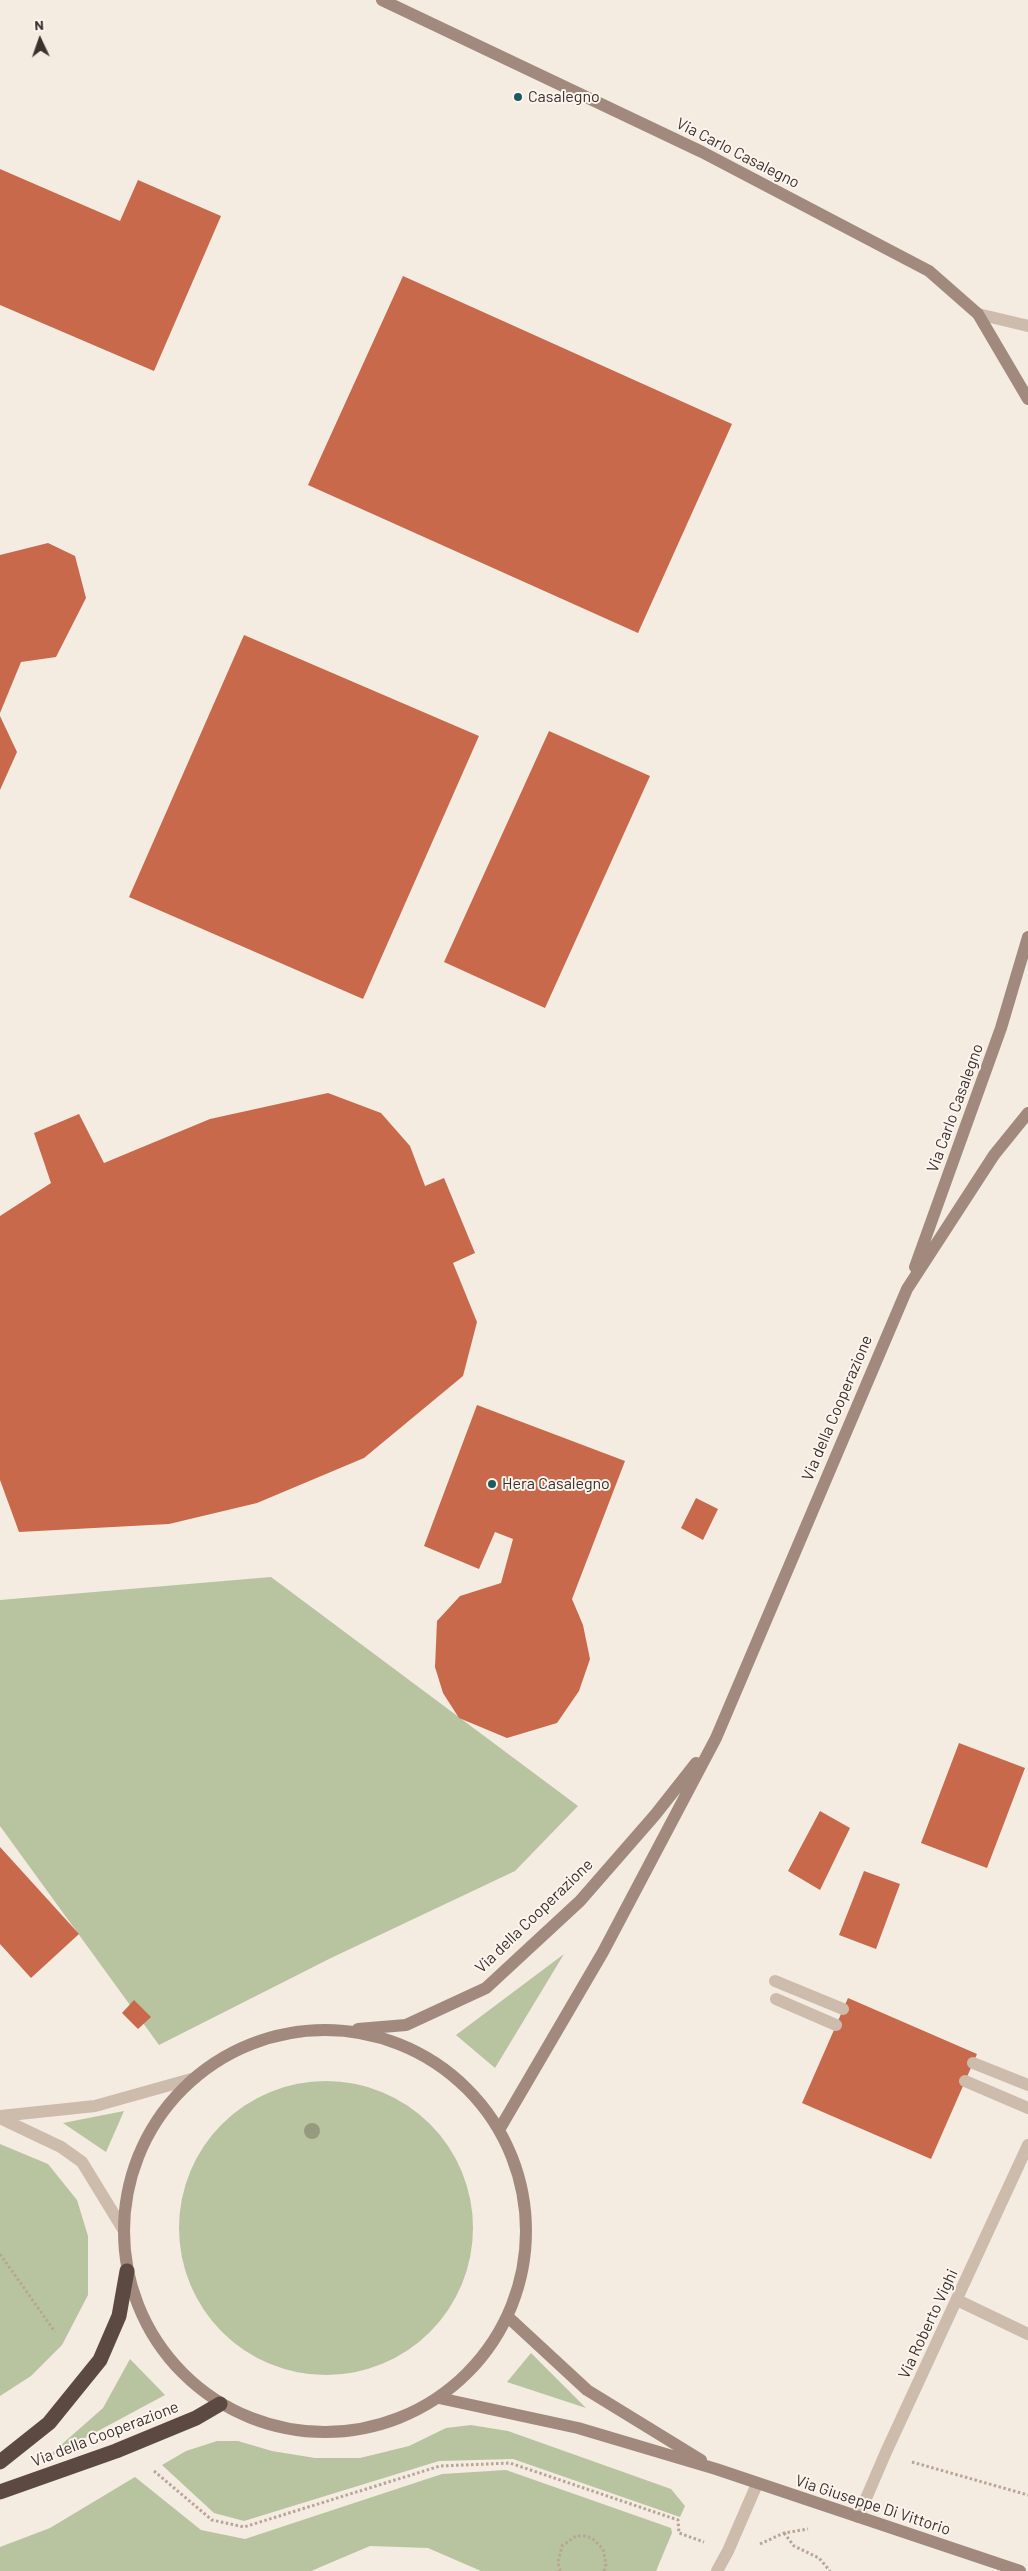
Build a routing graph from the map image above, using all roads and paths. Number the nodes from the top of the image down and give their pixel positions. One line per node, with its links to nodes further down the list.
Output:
1 (382, 0): 2 (street, Via Carlo Casalegno)
2 (978, 314): 3 (street); 4 (street, Via Carlo Casalegno)
3 (1028, 326)
4 (1028, 399)
5 (1028, 937): 7 (street, Via Carlo Casalegno)
6 (1028, 1112): 7 (street, Via della Cooperazione)
7 (907, 1289): 8 (street, Via della Cooperazione)
8 (716, 1738): 13 (street, Via della Cooperazione); 20 (street, Via della Cooperazione)
9 (775, 1981): 11 (street)
10 (776, 1999): 12 (street)
11 (843, 2009)
12 (836, 2025)
13 (294, 2033): 15 (street); 20 (street)
14 (973, 2063): 17 (street)
15 (195, 2078): 19 (street); 22 (street)
16 (965, 2081): 18 (street)
17 (1028, 2085)
18 (1028, 2108)
19 (0, 2117): 22 (street)
20 (499, 2130): 26 (street)
21 (1028, 2145): 25 (street, Via Roberto Vighi)
22 (123, 2230): 24 (street)
23 (0, 2254): 27 (path)
24 (127, 2271): 30 (street); 31 (highway, Via della Cooperazione)
25 (957, 2300): 28 (street); 38 (street, Via Roberto Vighi)
26 (508, 2318): 29 (street); 33 (street, Via Giuseppe Di Vittorio)
27 (55, 2332)
28 (1028, 2334)
29 (439, 2398): 30 (street); 33 (street, Via Giuseppe Di Vittorio)
30 (220, 2404): 36 (highway, Via della Cooperazione)
31 (0, 2462)
32 (912, 2462): 37 (path)
33 (716, 2469): 35 (street, Via Giuseppe Di Vittorio)
34 (154, 2471): 41 (path)
35 (757, 2484): 38 (street, Via Giuseppe Di Vittorio); 41 (street)
36 (0, 2492)
37 (1028, 2495)
38 (858, 2517): 46 (street, Via Giuseppe Di Vittorio)
39 (812, 2529): 40 (path)
40 (784, 2532): 41 (path); 45 (path)
41 (728, 2550): 44 (street)
42 (560, 2571): 43 (path)
43 (604, 2571)
44 (717, 2571)
45 (830, 2571)
46 (1020, 2571)

